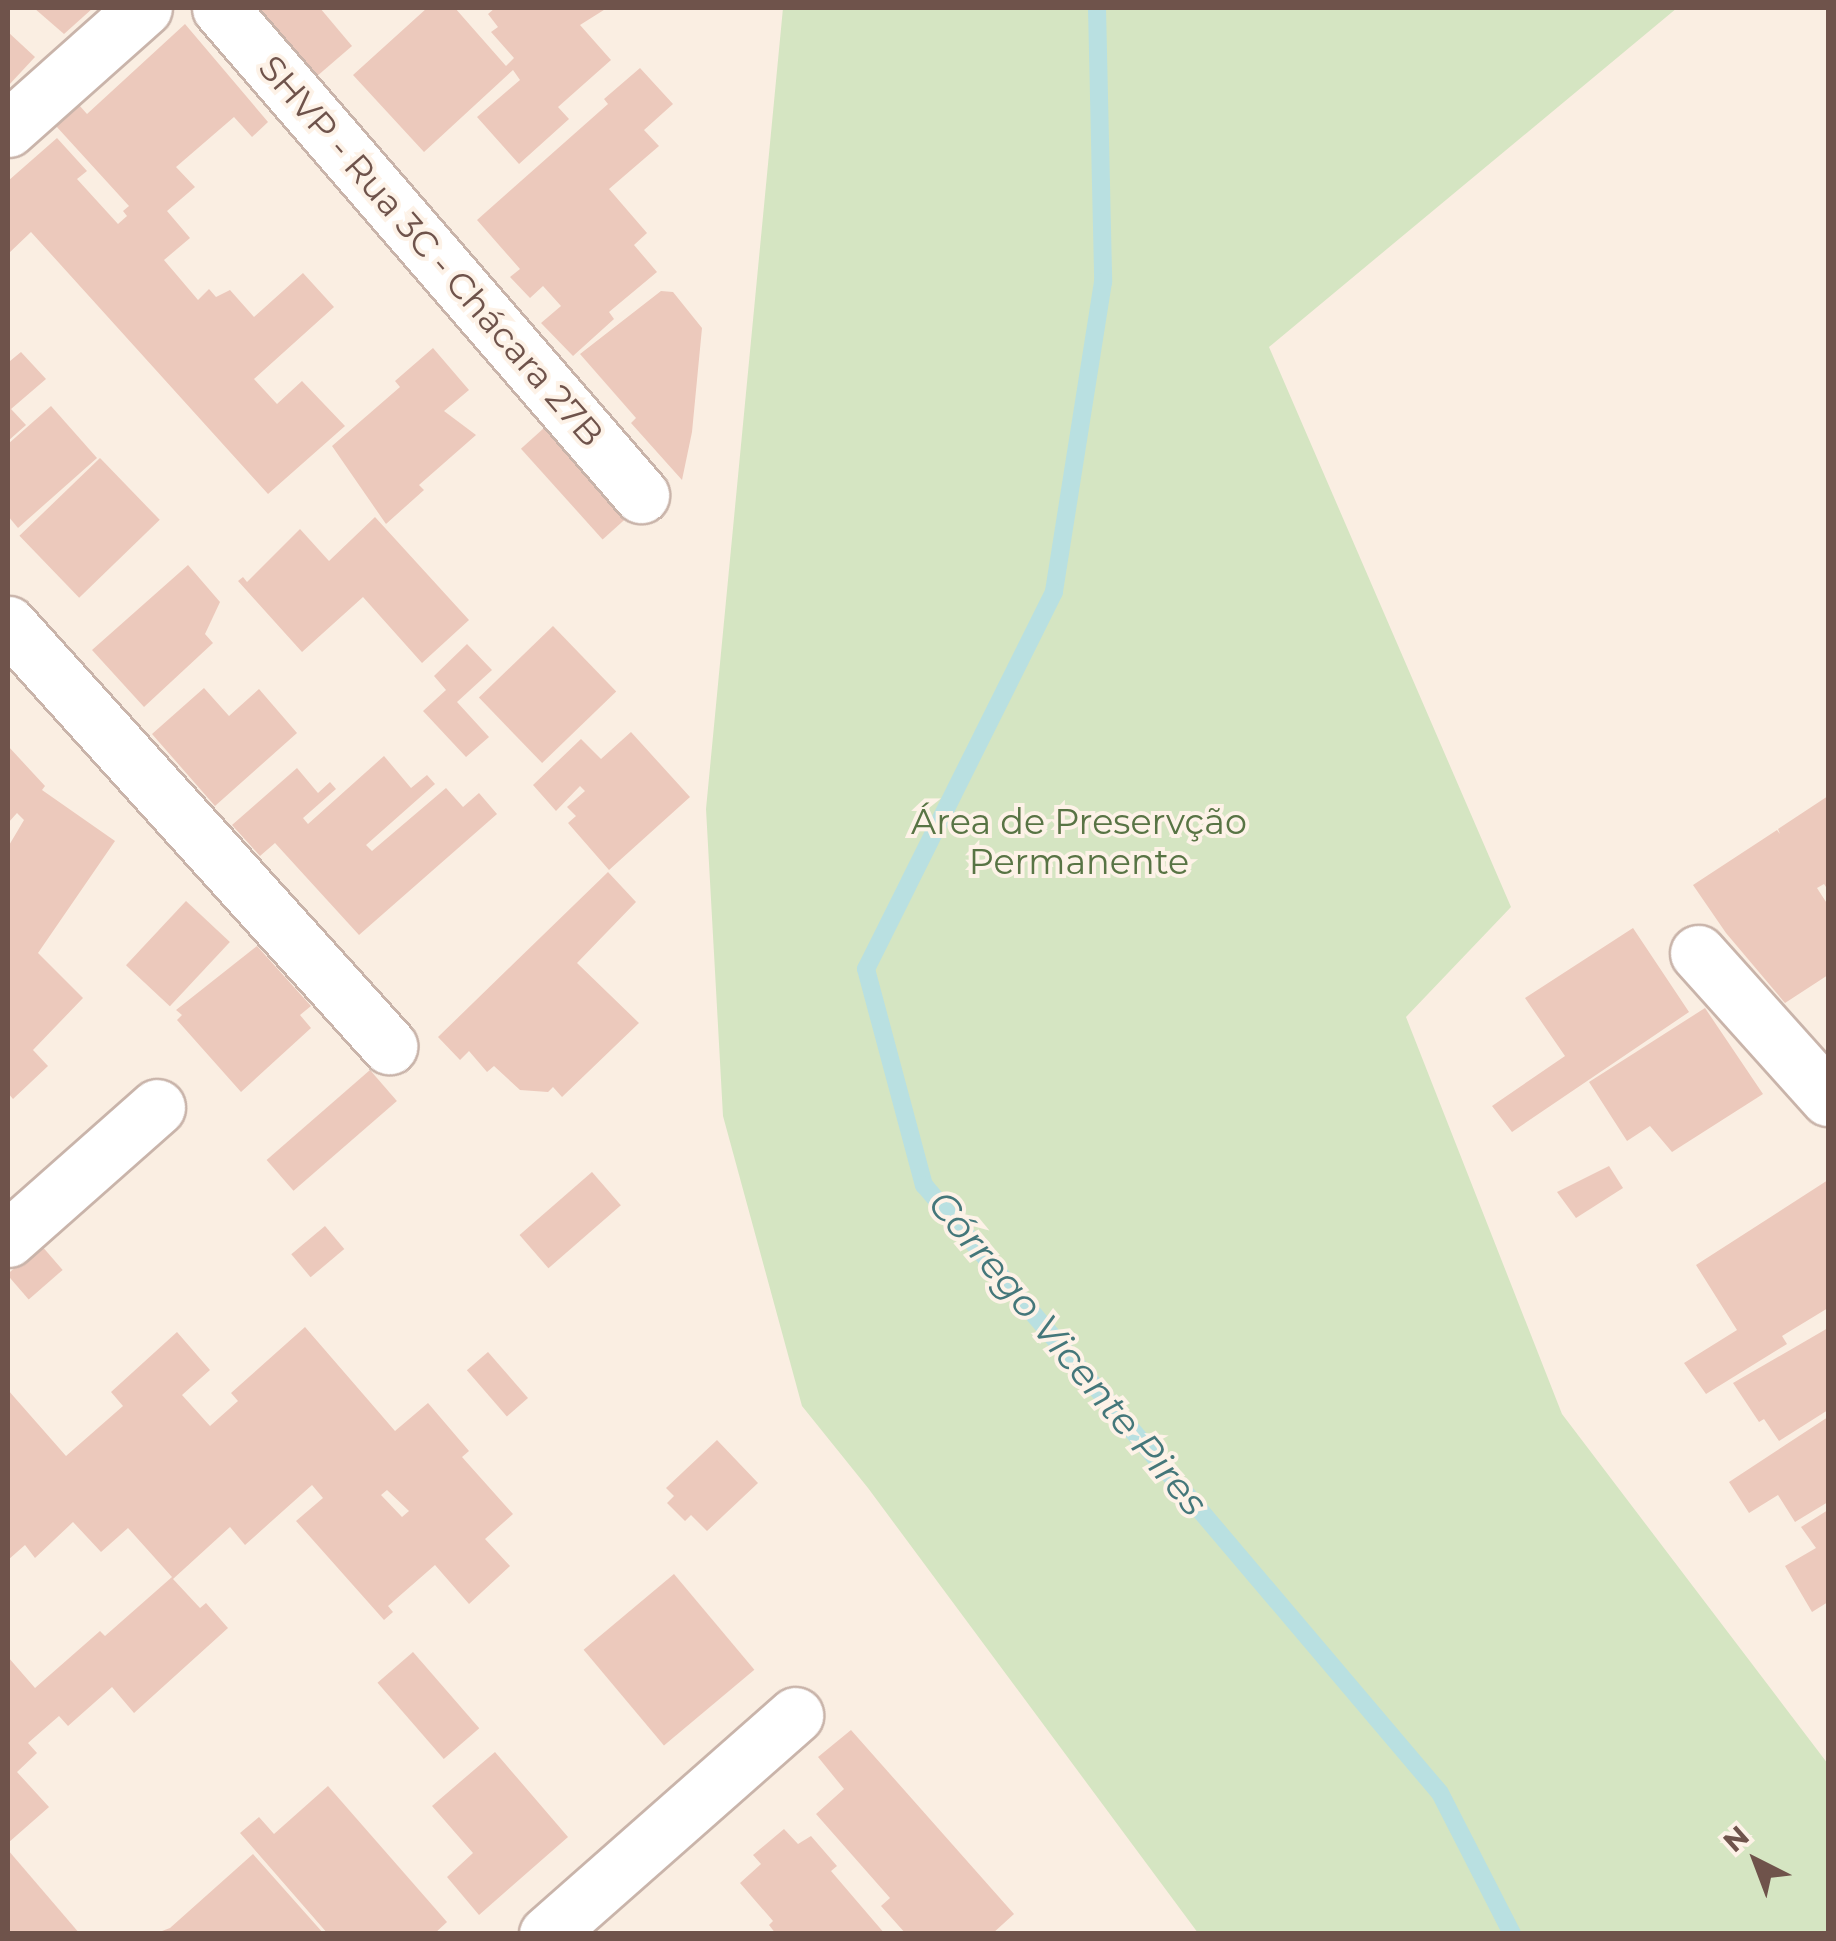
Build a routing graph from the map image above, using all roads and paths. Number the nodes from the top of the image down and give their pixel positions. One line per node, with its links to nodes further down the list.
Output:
1 (144, 8): 3 (street)
2 (220, 8): 4 (street, SHVP - Rua 3C - Chácara 27B)
3 (8, 129)
4 (641, 495)
5 (8, 624): 7 (street)
6 (1698, 953): 8 (street)
7 (389, 1046)
8 (1828, 1098)
9 (157, 1107): 10 (street)
10 (8, 1239)
11 (795, 1715): 12 (street)
12 (546, 1934)

